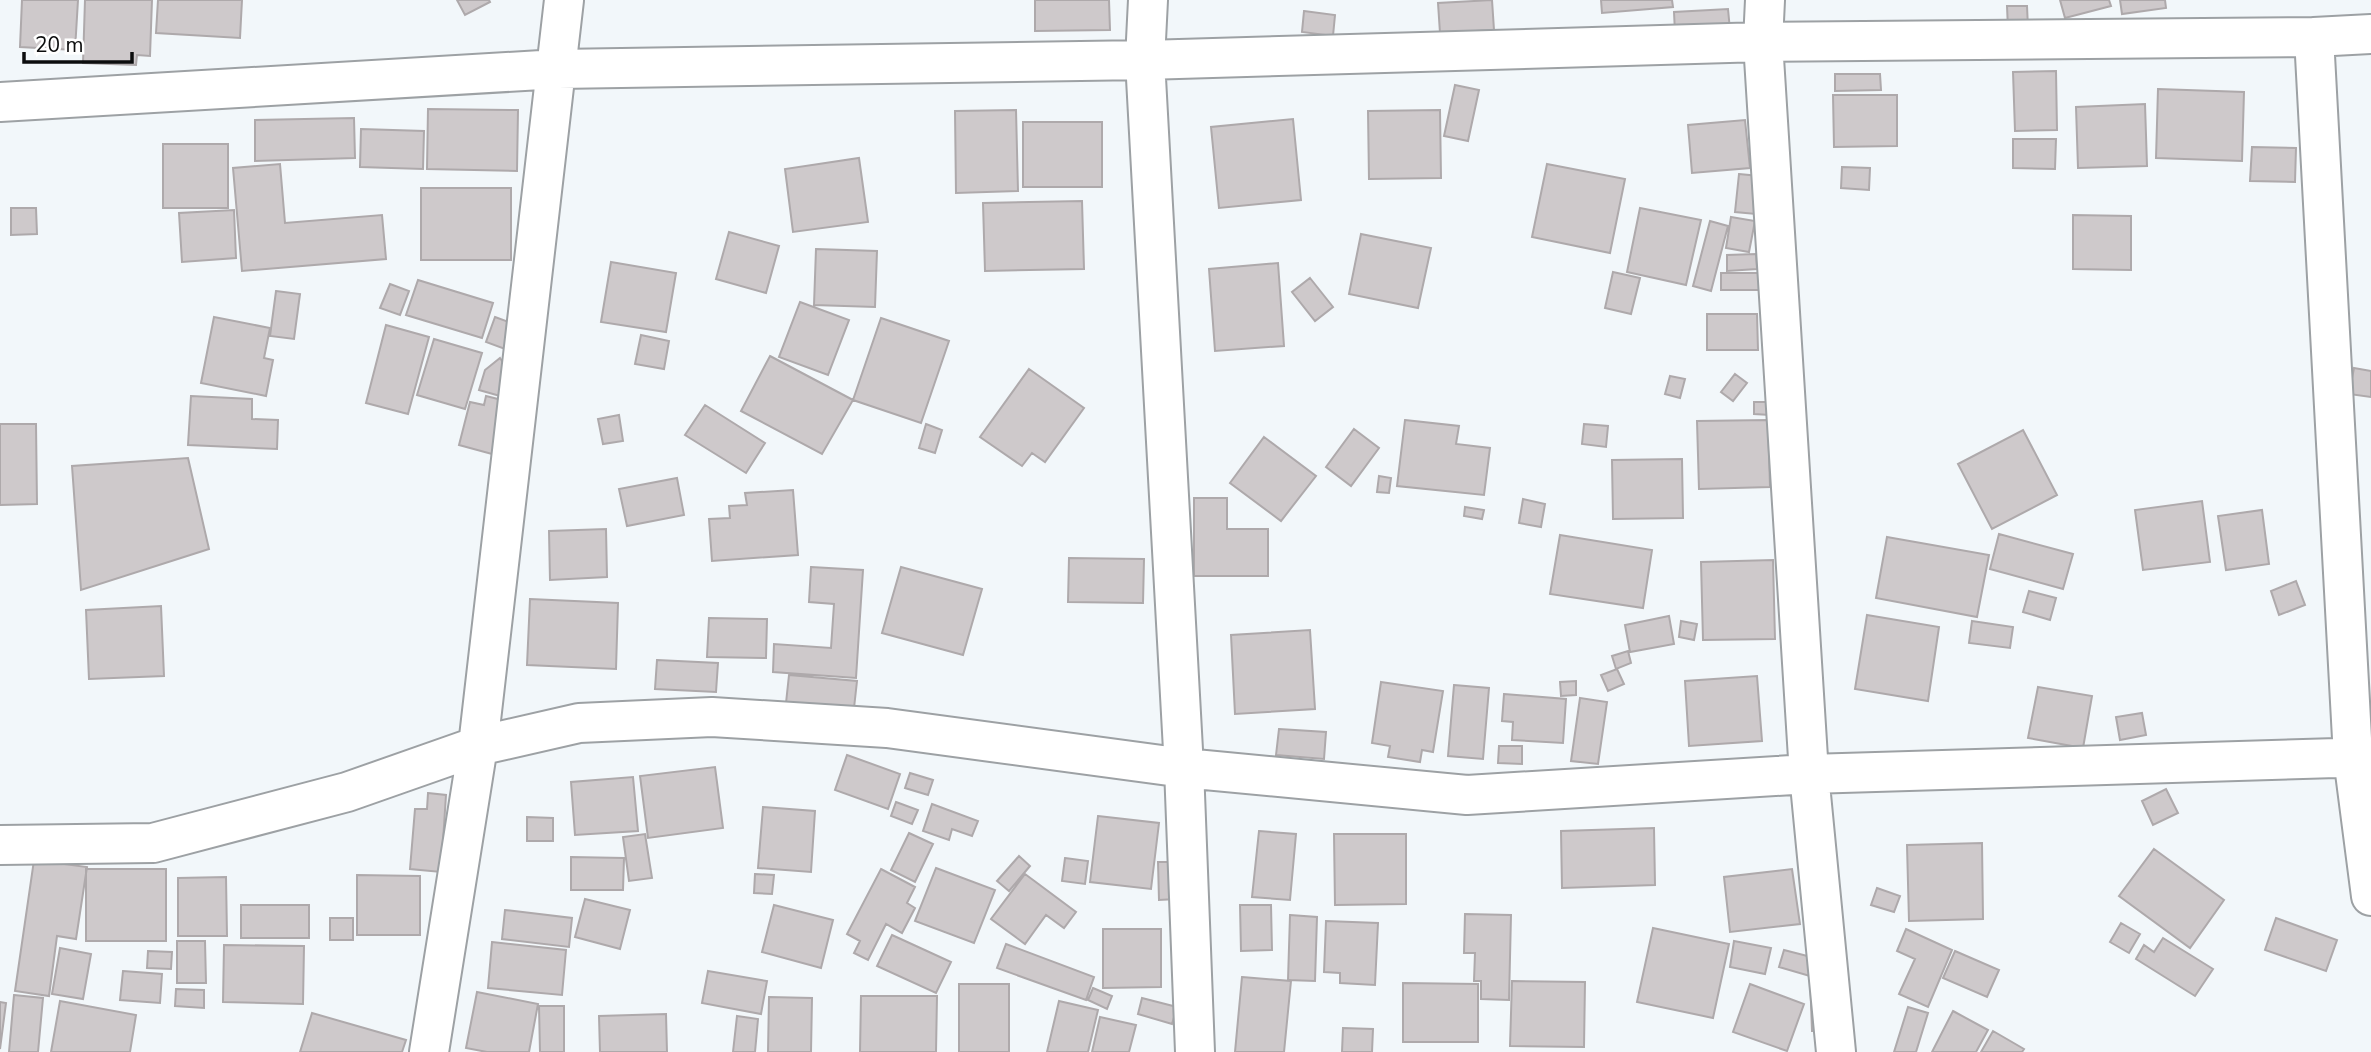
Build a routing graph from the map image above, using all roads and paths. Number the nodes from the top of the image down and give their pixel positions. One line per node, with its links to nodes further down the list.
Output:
1 (564, 0): 8 (street)
2 (1148, 0): 7 (street)
3 (1765, 0): 6 (street)
4 (2371, 34): 5 (street)
5 (2315, 37): 6 (street); 11 (street)
6 (1763, 42): 7 (street); 13 (street)
7 (1145, 61): 8 (street); 12 (street)
8 (558, 69): 9 (street); 10 (street)
9 (0, 103)
10 (478, 746): 12 (street); 14 (street); 16 (street)
11 (2362, 757): 13 (street); 15 (street)
12 (1184, 768): 13 (street); 17 (street)
13 (1809, 774): 18 (street)
14 (0, 845)
15 (2371, 896)
16 (429, 1052)
17 (1195, 1052)
18 (1836, 1052)

